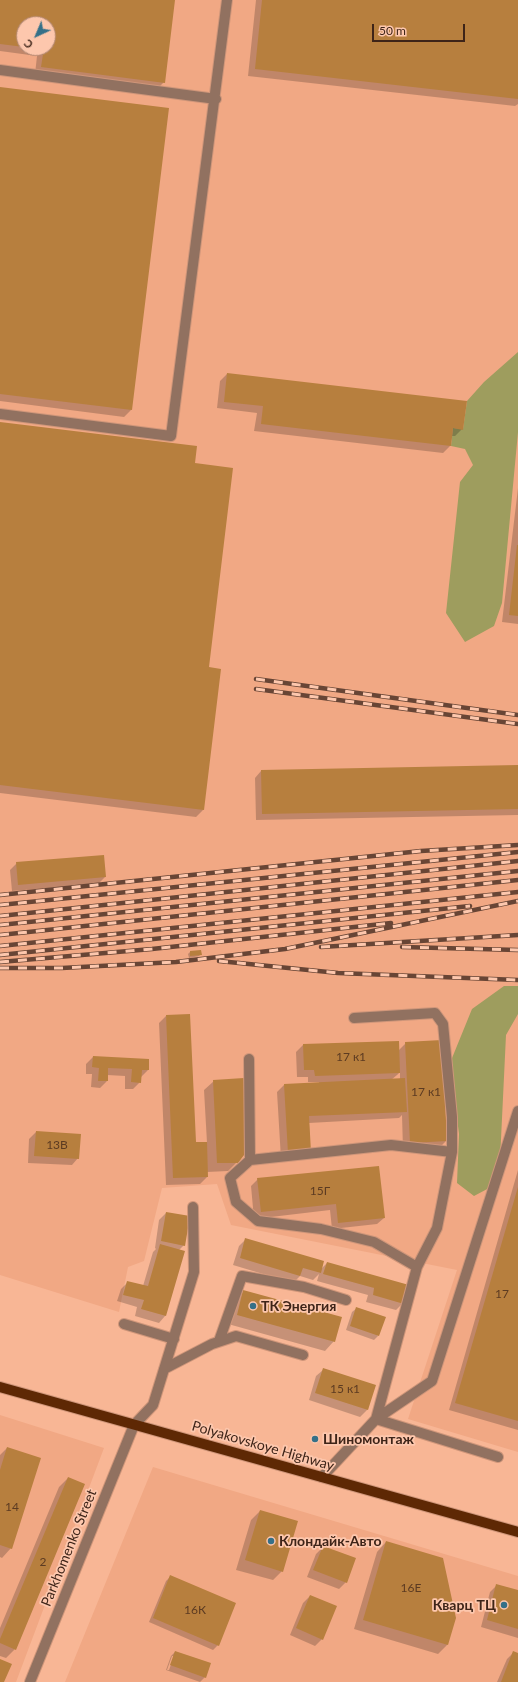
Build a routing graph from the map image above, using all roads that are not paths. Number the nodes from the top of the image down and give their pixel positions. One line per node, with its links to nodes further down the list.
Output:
1 (227, 0): 3 (street)
2 (0, 70): 3 (street)
3 (216, 99): 4 (street)
4 (0, 414)
5 (354, 1018): 8 (street)
6 (249, 1058): 9 (street)
7 (518, 1111): 19 (street)
8 (452, 1152): 9 (street); 11 (street)
9 (250, 1160): 11 (street)
10 (193, 1207): 14 (street)
11 (417, 1267): 19 (street)
12 (346, 1300): 15 (street)
13 (124, 1324): 14 (street)
14 (174, 1339): 17 (street)
15 (219, 1341): 16 (street); 17 (street)
16 (303, 1355)
17 (164, 1369): 20 (street)
18 (0, 1387): 20 (main road, Polyakovskoye Highway)
19 (376, 1419): 21 (street); 22 (street)
20 (134, 1425): 22 (main road, Polyakovskoye Highway); 24 (street, Parkhomenko Street)
21 (498, 1457)
22 (322, 1478): 23 (main road, Polyakovskoye Highway)
23 (518, 1532)
24 (30, 1682)

